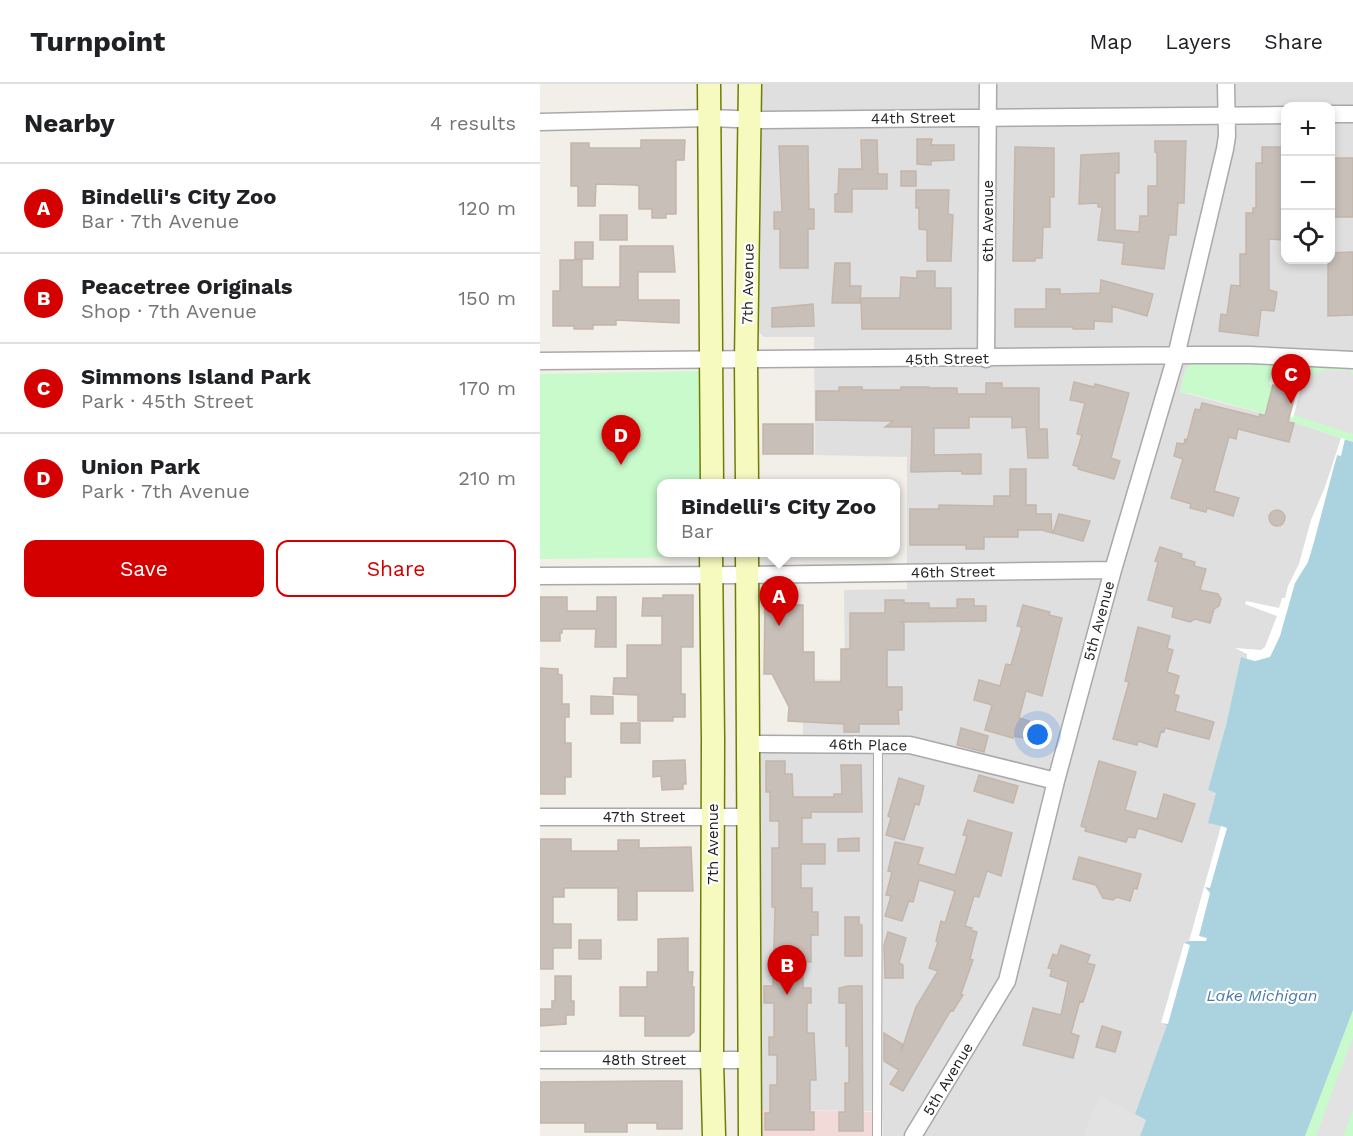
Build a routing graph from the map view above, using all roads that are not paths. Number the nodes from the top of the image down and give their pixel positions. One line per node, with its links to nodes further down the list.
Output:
1 (710, 84): 10 (street)
2 (750, 84): 11 (street, 7th Avenue)
3 (988, 84): 9 (street, 6th Avenue)
4 (1226, 84): 8 (street, 5th Avenue)
5 (1281, 114): 8 (street, 44th Street)
6 (1335, 114): 7 (street)
7 (1353, 114)
8 (1226, 115): 9 (street, 44th Street); 13 (street, 5th Avenue)
9 (988, 117): 11 (street, 44th Street); 14 (street, 6th Avenue)
10 (709, 118): 11 (street, 44th Street); 12 (street, 44th Street); 15 (street)
11 (750, 120): 18 (street, 7th Avenue)
12 (540, 122)
13 (1176, 356): 14 (street, 45th Street); 16 (street, 45th Street); 23 (street, 5th Avenue)
14 (986, 359): 18 (street, 45th Street)
15 (712, 360): 17 (street, 45th Street); 18 (street, 45th Street); 19 (street)
16 (1353, 360)
17 (540, 361)
18 (746, 361): 20 (street, 7th Avenue)
19 (712, 479)
20 (747, 479)
21 (711, 557): 24 (street, 7th Avenue)
22 (747, 557): 25 (street)
23 (1113, 570): 25 (street, 46th Street); 29 (street, 5th Avenue)
24 (711, 575): 25 (street, 46th Street); 26 (street, 46th Street); 31 (street, 7th Avenue)
25 (748, 575): 28 (street)
26 (540, 576)
27 (878, 743): 28 (street, 46th Place); 29 (street, 46th Place); 38 (lane)
28 (748, 744): 32 (street)
29 (1056, 781): 39 (street, 5th Avenue)
30 (540, 817): 31 (street, 47th Street)
31 (713, 817): 32 (street, 47th Street); 34 (street, 7th Avenue)
32 (748, 817): 35 (street)
33 (540, 1060): 34 (street, 48th Street)
34 (712, 1060): 35 (street, 48th Street); 36 (street, 7th Avenue)
35 (749, 1060): 37 (street)
36 (714, 1136)
37 (750, 1136)
38 (877, 1136)
39 (913, 1136)

